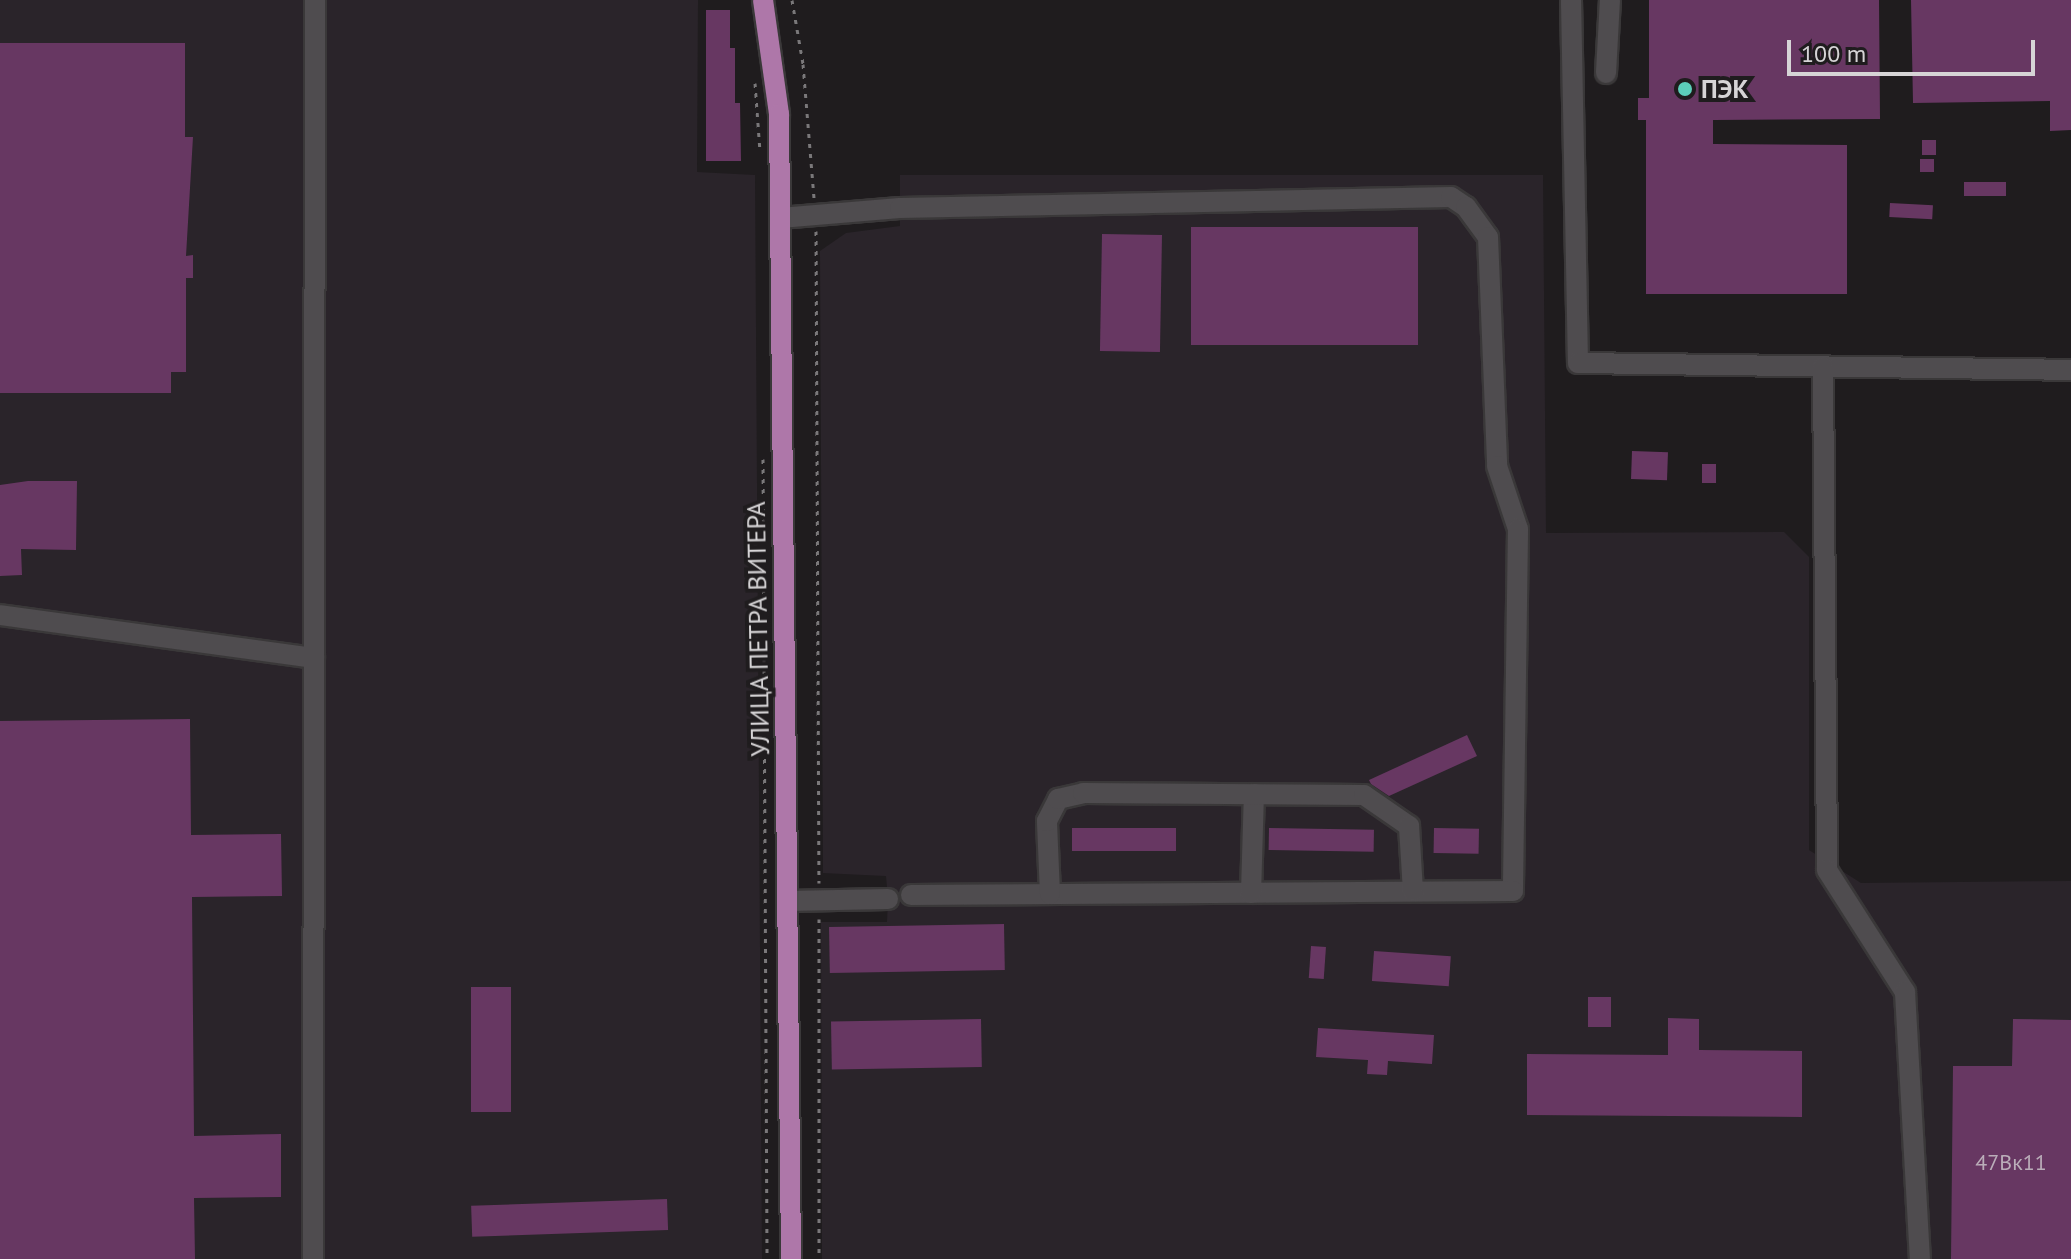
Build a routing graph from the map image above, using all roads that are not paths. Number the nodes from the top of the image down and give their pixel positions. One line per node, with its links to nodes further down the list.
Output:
1 (315, 0): 10 (lane)
2 (763, 0): 6 (main road, УЛИЦА ПЕТРА ВИТЕРА)
3 (1571, 0): 7 (lane)
4 (1610, 0): 5 (lane)
5 (1606, 73)
6 (780, 218): 12 (lane); 17 (main road, УЛИЦА ПЕТРА ВИТЕРА)
7 (1823, 367): 8 (lane); 20 (lane)
8 (2071, 370)
9 (0, 615): 10 (lane)
10 (314, 658): 18 (lane)
11 (1254, 794): 12 (lane); 13 (lane); 14 (lane)
12 (1413, 891): 13 (lane)
13 (1251, 893): 14 (lane)
14 (1050, 894): 15 (lane)
15 (911, 895)
16 (888, 899): 17 (lane)
17 (787, 901): 19 (main road, УЛИЦА ПЕТРА ВИТЕРА)
18 (313, 1259)
19 (791, 1259)
20 (1920, 1259)

